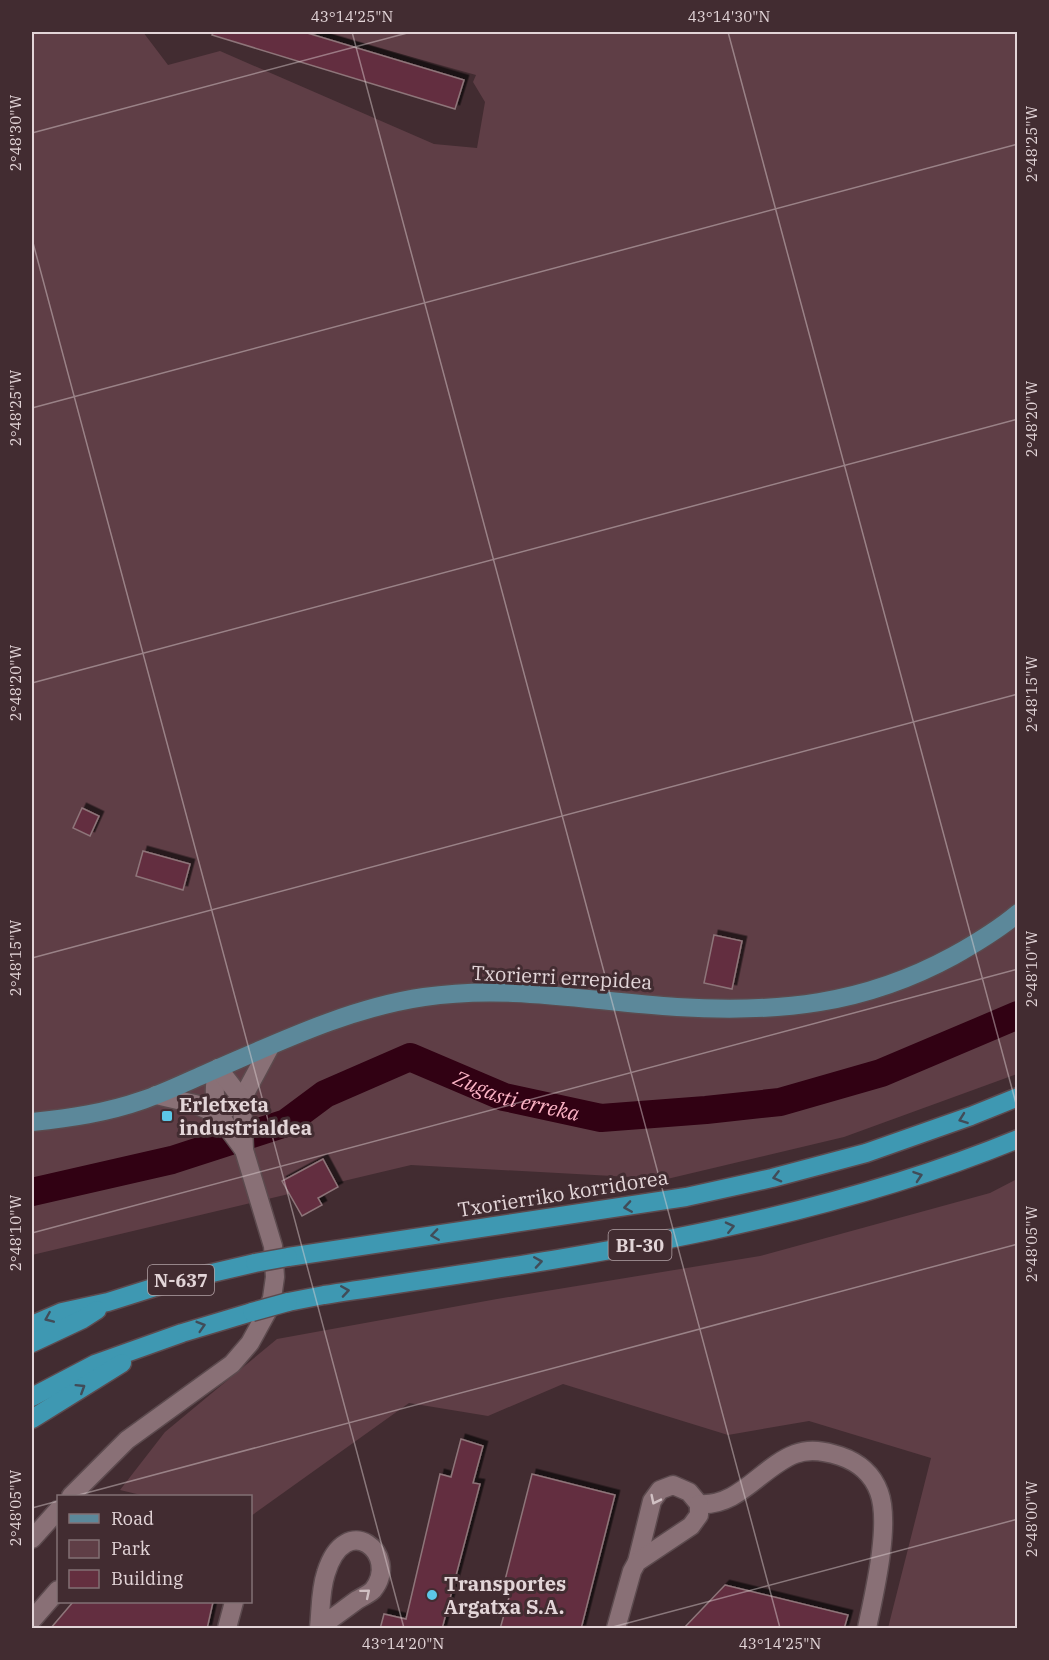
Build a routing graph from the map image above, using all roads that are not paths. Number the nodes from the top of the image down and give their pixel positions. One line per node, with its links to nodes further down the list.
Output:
1 (1017, 913): 2 (main road, Txorierri errepidea)
2 (270, 1047): 3 (main road, Txorierri errepidea); 6 (street)
3 (218, 1068): 4 (main road, Txorierri errepidea); 6 (street); 7 (street)
4 (156, 1095): 7 (street); 8 (main road, Txorierri errepidea)
5 (1017, 1097): 11 (highway, Txorierriko korridorea / BI-30, one-way to 11)
6 (242, 1102): 7 (street); 10 (street)
7 (219, 1114): 10 (street)
8 (32, 1122)
9 (1017, 1139): 13 (highway, BI-30, one-way to 9, bridge)
10 (244, 1150): 19 (street)
11 (288, 1257): 12 (highway, Txorierriko korridorea / N-637, bridge)
12 (108, 1302): 14 (highway, one-way to 14); 15 (highway)
13 (252, 1312): 16 (highway, N-637, one-way to 13)
14 (32, 1325)
15 (32, 1342)
16 (151, 1345): 17 (highway); 18 (highway, one-way to 16)
17 (32, 1397)
18 (32, 1419)
19 (73, 1495)
20 (699, 1504): 23 (street); 23 (street, one-way to 23); 30 (street)
21 (57, 1511): 22 (street)
22 (32, 1539)
23 (637, 1562): 29 (street)
24 (57, 1591): 26 (street)
25 (234, 1603): 28 (street)
26 (32, 1620)
27 (319, 1628): 27 (street, one-way to 27)
28 (227, 1629)
29 (616, 1629)
30 (867, 1629)

